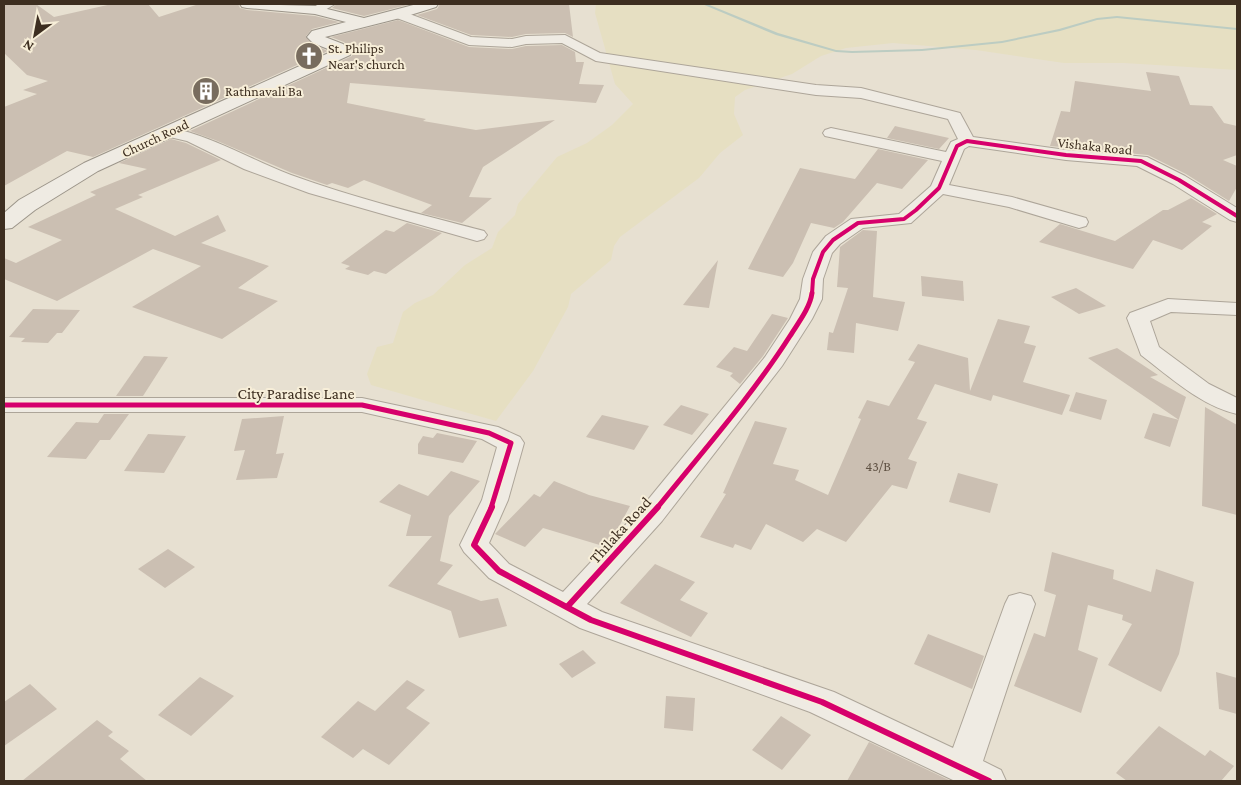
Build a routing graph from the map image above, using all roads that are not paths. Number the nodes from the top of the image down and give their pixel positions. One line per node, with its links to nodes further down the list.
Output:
1 (247, 4): 3 (street, Church Road)
2 (431, 4): 4 (street, Church Road)
3 (322, 7): 5 (street, Church Road)
4 (399, 14): 5 (street, Church Road); 8 (street)
5 (366, 22): 6 (street, Church Road)
6 (167, 132): 12 (street, Church Road); 13 (street)
7 (831, 133): 8 (street, Vishaka Road)
8 (962, 147): 9 (street, Thilaka Road); 10 (street, Vishaka Road)
9 (939, 188): 11 (street); 18 (street, Thilaka Road)
10 (1235, 211)
11 (1079, 222)
12 (4, 223)
13 (477, 235)
14 (1237, 309): 16 (street)
15 (4, 405): 18 (street, City Paradise Lane)
16 (1237, 407)
17 (1020, 604): 19 (street)
18 (568, 606): 19 (street)
19 (976, 775)

